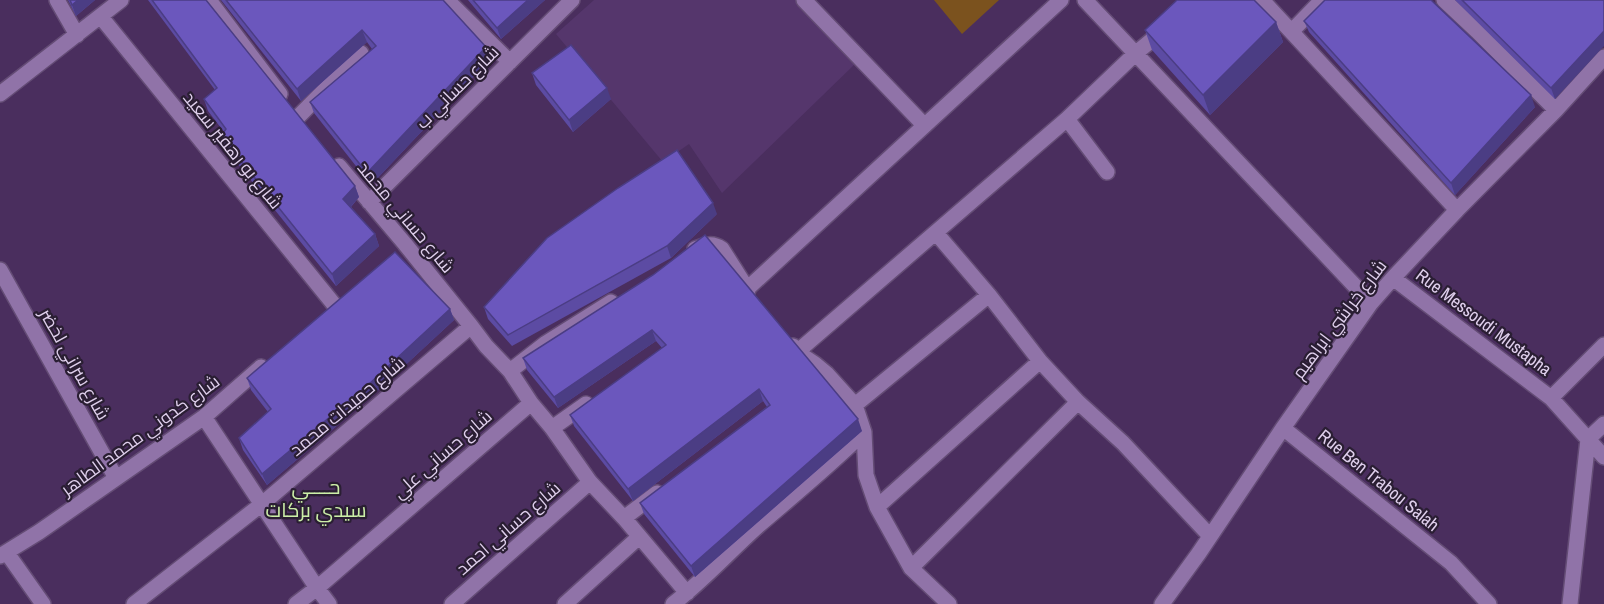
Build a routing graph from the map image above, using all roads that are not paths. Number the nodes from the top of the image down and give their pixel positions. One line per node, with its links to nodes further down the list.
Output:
1 (57, 0): 15 (street)
2 (121, 0): 12 (street)
3 (209, 0): 16 (street)
4 (447, 0): 19 (street)
5 (572, 0): 19 (street, شارع حساني ب)
6 (804, 0): 23 (street)
7 (1061, 0): 23 (street)
8 (1085, 0): 17 (street)
9 (1262, 0): 14 (street)
10 (1322, 0): 14 (street)
11 (1444, 0): 21 (street)
12 (100, 17): 15 (street); 37 (street, شارع بو رهفير سعيد)
13 (1177, 20): 17 (street)
14 (1292, 31): 27 (street)
15 (77, 35): 20 (street)
16 (361, 53)
17 (1136, 53): 22 (street); 35 (street)
18 (1604, 57): 21 (street, شارع خراشي ابراهيم)
19 (510, 62): 26 (street, شارع حساني ب)
20 (0, 94)
21 (1556, 111): 27 (street, شارع خراشي ابراهيم)
22 (1067, 118): 25 (street); 28 (street)
23 (924, 125): 32 (street)
24 (326, 151): 26 (street, شارع حساني محمد)
25 (1107, 172)
26 (369, 202): 38 (street, شارع حساني محمد)
27 (1457, 210): 31 (street, شارع خراشي ابراهيم)
28 (936, 233): 34 (street); 41 (street)
29 (682, 257): 32 (street)
30 (2, 276): 57 (street, شارع سراني لخضر)
31 (1393, 278): 35 (street, شارع خراشي ابراهيم); 46 (street, Rue Messoudi Mustapha)
32 (747, 289): 36 (street)
33 (627, 292): 44 (street)
34 (989, 295): 43 (street); 49 (street)
35 (1371, 303): 53 (street, شارع خراشي ابراهيم)
36 (761, 305)
37 (336, 307)
38 (471, 326): 44 (street, شارع حساني محمد); 60 (street, شارع حميدات محمد)
39 (785, 336): 41 (street)
40 (1604, 345): 46 (street)
41 (797, 352): 49 (street)
42 (276, 354): 50 (street, شارع كدوني محمد الطاهر)
43 (1040, 361): 47 (street); 61 (street)
44 (510, 371): 48 (street, شارع حساني محمد)
45 (598, 396): 52 (street)
46 (1551, 398): 55 (street, Rue Messoudi Mustapha)
47 (1078, 402): 63 (street); 66 (street)
48 (531, 403): 52 (street, شارع حساني محمد); 67 (street, شارع حساني علي)
49 (855, 405): 54 (street)
50 (204, 417): 57 (street, شارع كدوني محمد الطاهر); 60 (street)
51 (1604, 424): 55 (street)
52 (552, 428): 58 (street, شارع حساني محمد)
53 (1283, 428): 63 (street, شارع خراشي ابراهيم); 78 (street, Rue Ben Trabou Salah)
54 (864, 432): 61 (street); 68 (street)
55 (1588, 439): 56 (street, Rue Messoudi Mustapha); 79 (street)
56 (1604, 458)
57 (116, 478): 65 (street, شارع كدوني محمد الطاهر)
58 (590, 482): 62 (street, شارع حساني محمد); 73 (street, شارع حساني احمد)
59 (671, 482): 62 (street)
60 (262, 504): 67 (street); 70 (street, شارع حميدات محمد)
61 (877, 507): 66 (street)
62 (624, 518): 64 (street, شارع حساني محمد)
63 (1210, 536): 77 (street, شارع خراشي ابراهيم)
64 (639, 537): 68 (street, شارع حساني محمد); 74 (street)
65 (3, 554): 69 (street)
66 (911, 568): 76 (street)
67 (316, 588): 71 (street, شارع حساني علي); 72 (street)
68 (687, 593): 75 (street)
69 (43, 604)
70 (134, 604)
71 (296, 604)
72 (329, 604)
73 (452, 604)
74 (565, 604)
75 (673, 604)
76 (949, 604)
77 (1162, 604)
78 (1489, 604)
79 (1570, 604)

